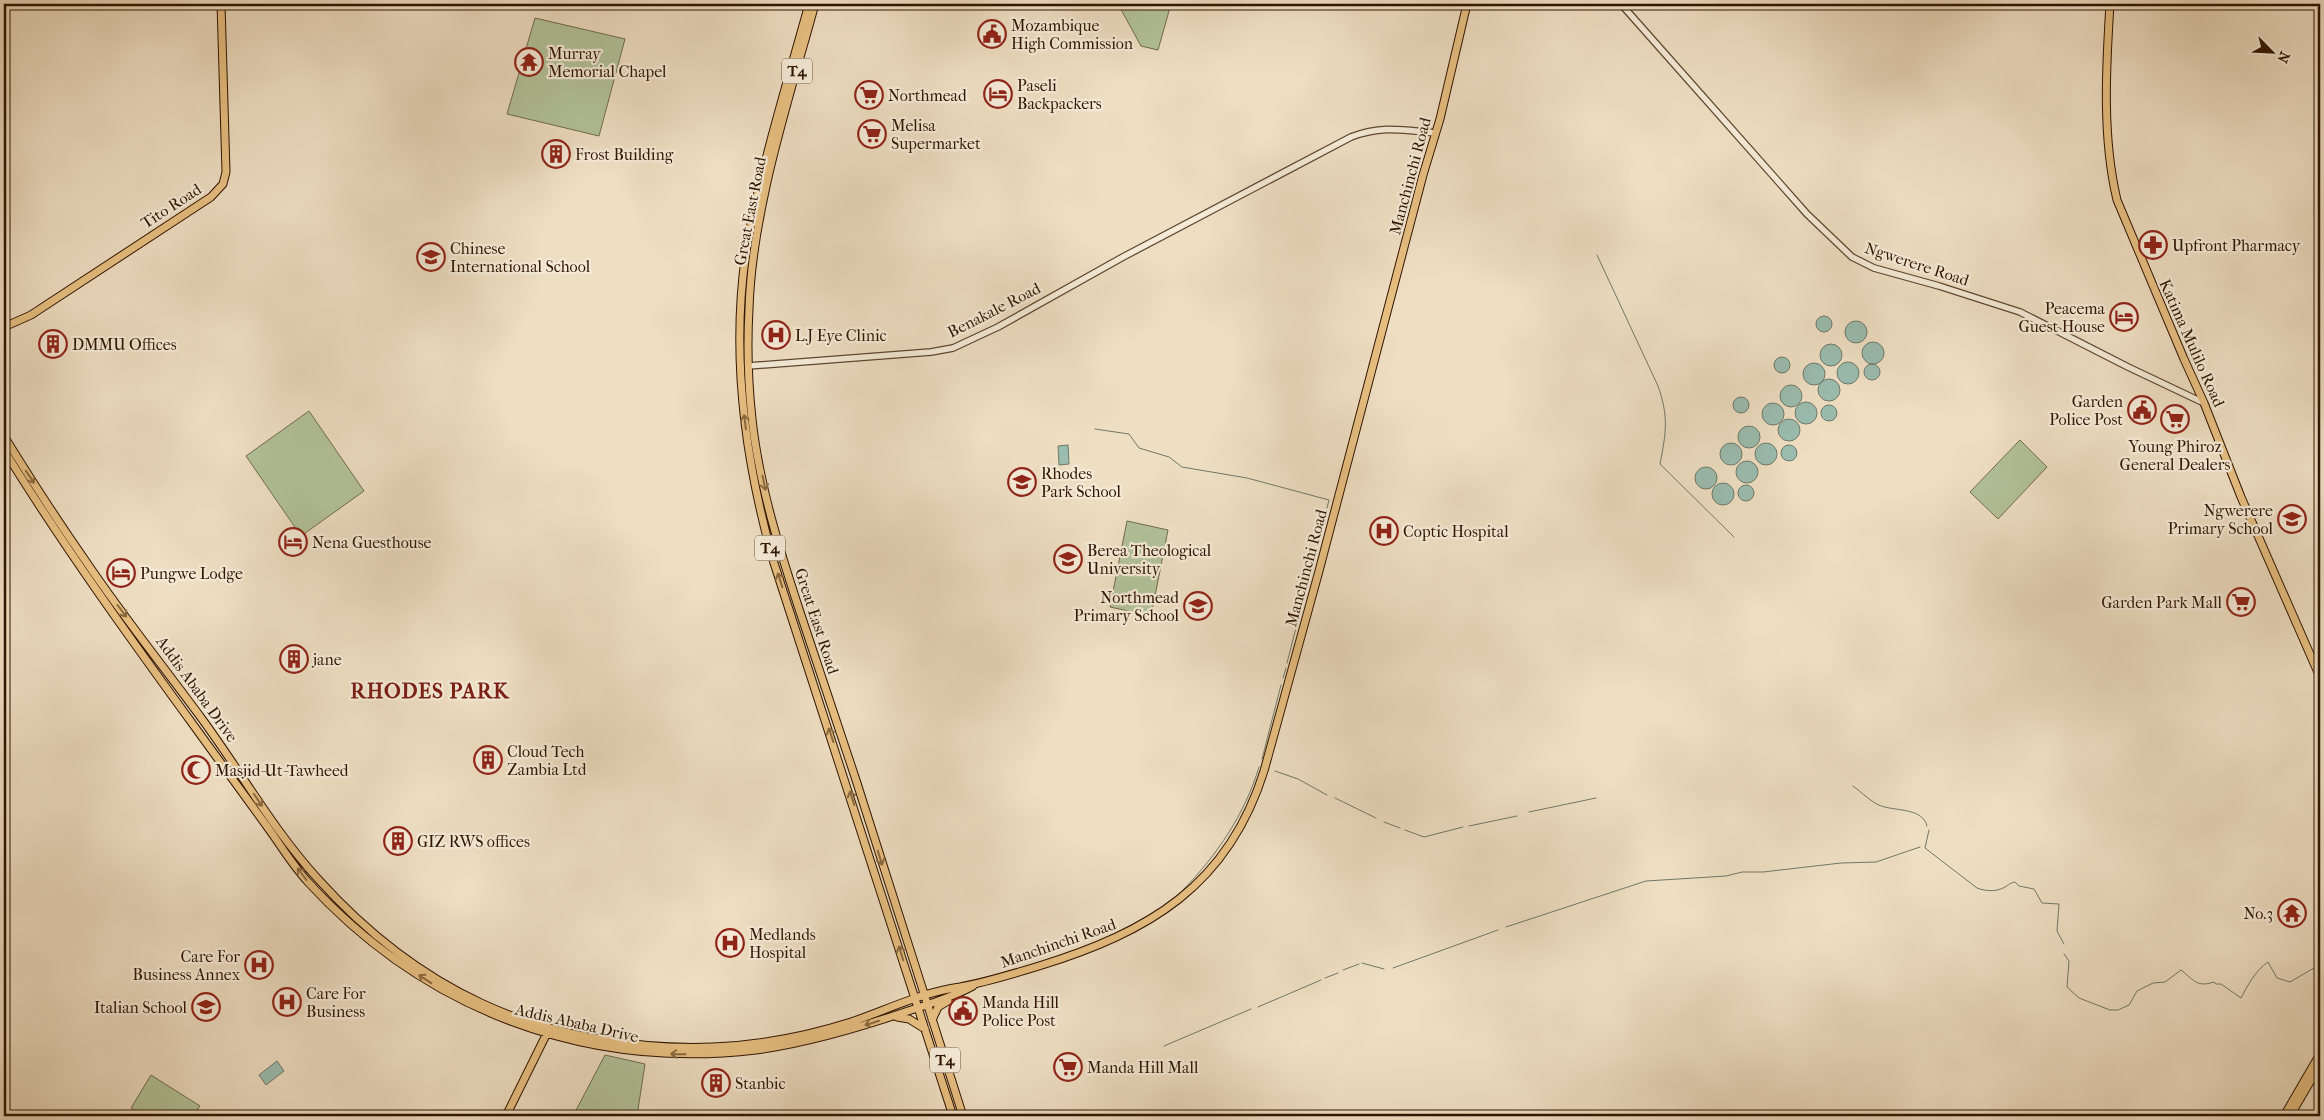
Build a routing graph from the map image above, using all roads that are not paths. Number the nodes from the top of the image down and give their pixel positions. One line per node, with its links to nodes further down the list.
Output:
1 (221, 4): 8 (main road, Tito Road)
2 (809, 4): 15 (main road, Great East Road / T4, one-way to 2)
3 (815, 4): 9 (main road, Great East Road / T4)
4 (1467, 4): 7 (main road, Manchinchi Road)
5 (1621, 4): 10 (street, Ngwerere Road)
6 (2110, 4): 10 (main road, Katima Mulilo Road)
7 (1436, 133): 9 (street, Benakale Road); 14 (main road, Manchinchi Road)
8 (4, 327)
9 (748, 366): 17 (main road, Great East Road / T4, one-way to 17)
10 (2204, 403): 13 (main road, Katima Mulilo Road)
11 (4, 436): 26 (main road, Addis Ababa Drive, one-way to 26)
12 (4, 450): 25 (main road, Addis Ababa Drive, one-way to 12)
13 (2320, 677)
14 (975, 985): 16 (main road, Manchinchi Road); 17 (main road, Manchinchi Road)
15 (913, 991): 18 (main road, Great East Road / T4); 19 (main road)
16 (958, 994): 20 (main road, Manchinchi Road); 23 (main road)
17 (924, 996): 18 (main road, Addis Ababa Drive); 20 (main road, Great East Road / T4)
18 (916, 1000): 19 (main road, Addis Ababa Drive); 21 (main road, Great East Road / T4)
19 (906, 1003): 26 (main road, Addis Ababa Drive)
20 (927, 1005): 21 (main road, Addis Ababa Drive); 23 (main road, Great East Road / T4)
21 (918, 1008): 22 (main road, Addis Ababa Drive); 24 (main road, Great East Road / T4)
22 (891, 1017): 24 (main road); 26 (main road, Addis Ababa Drive, one-way to 26)
23 (932, 1020): 32 (main road, Great East Road / T4)
24 (925, 1029): 31 (main road, Great East Road / T4)
25 (534, 1030): 26 (main road, Addis Ababa Drive); 27 (main road)
26 (548, 1030): 27 (main road)
27 (541, 1045): 30 (main road)
28 (2320, 1054): 33 (main road)
29 (2320, 1065): 34 (main road)
30 (506, 1116)
31 (953, 1116)
32 (963, 1116)
33 (2284, 1116)
34 (2290, 1116)

